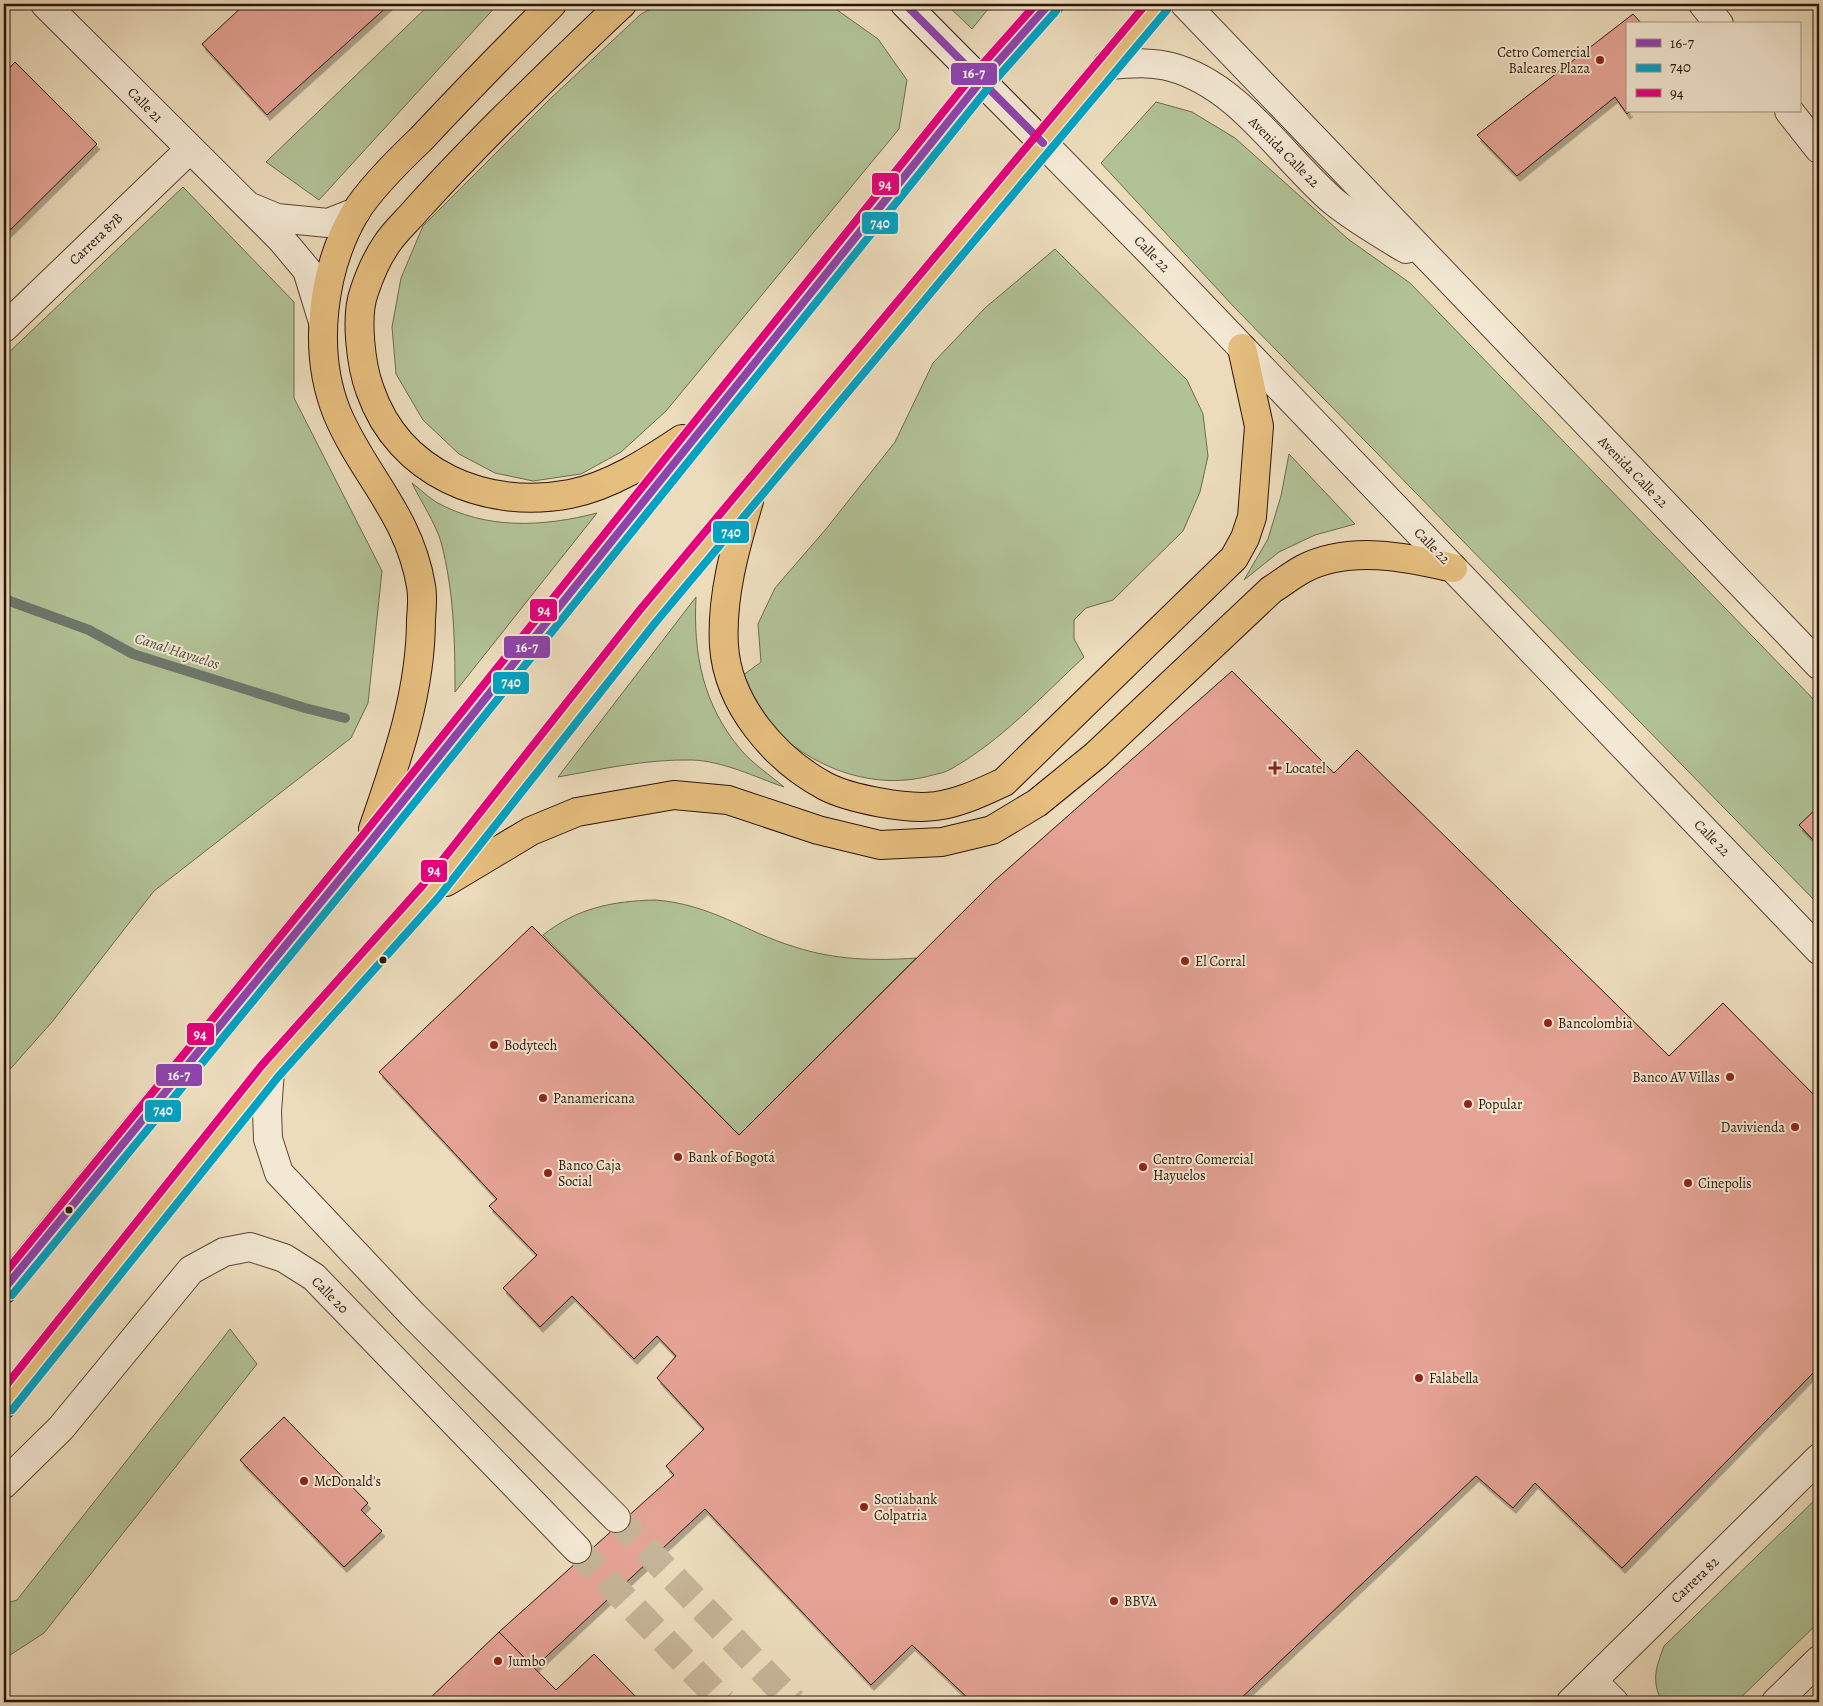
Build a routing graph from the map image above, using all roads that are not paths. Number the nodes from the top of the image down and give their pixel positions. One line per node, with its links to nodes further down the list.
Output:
1 (45, 4): 15 (street, Calle 21)
2 (552, 4): 17 (main road)
3 (622, 4): 22 (main road)
4 (905, 4): 11 (street)
5 (1049, 4): 11 (main road)
6 (1159, 4): 10 (main road)
7 (1185, 4): 18 (street, Avenida Calle 22)
8 (1703, 4): 9 (street)
9 (1717, 22)
10 (1107, 65): 13 (main road); 18 (street, Avenida Calle 22)
11 (981, 81): 13 (street); 22 (main road)
12 (1790, 112): 14 (street)
13 (1042, 143): 21 (street, Calle 22); 23 (main road)
14 (1819, 149)
15 (189, 150): 16 (street, Calle 21); 20 (street, Carrera 87B)
16 (247, 206): 17 (street, Calle 21); 19 (street, Calle 21)
17 (356, 212): 19 (main road)
18 (1448, 279): 25 (street, Avenida Calle 22)
19 (323, 322): 26 (main road)
20 (4, 328)
21 (1242, 348): 23 (main road); 24 (street, Calle 22)
22 (704, 424): 26 (main road)
23 (752, 491): 27 (main road)
24 (1453, 568): 27 (main road); 28 (street, Calle 22)
25 (1819, 665)
26 (367, 846): 30 (main road)
27 (430, 892): 29 (main road)
28 (1819, 950)
29 (270, 1071): 31 (main road); 34 (street)
30 (4, 1289)
31 (4, 1404)
32 (1819, 1458): 37 (street, Carrera 82)
33 (4, 1484): 35 (street, Calle 20)
34 (616, 1518)
35 (577, 1550)
36 (1819, 1660): 40 (street)
37 (1592, 1681): 38 (street, Carrera 82); 39 (street)
38 (1571, 1702)
39 (1614, 1702)
40 (1776, 1702)

